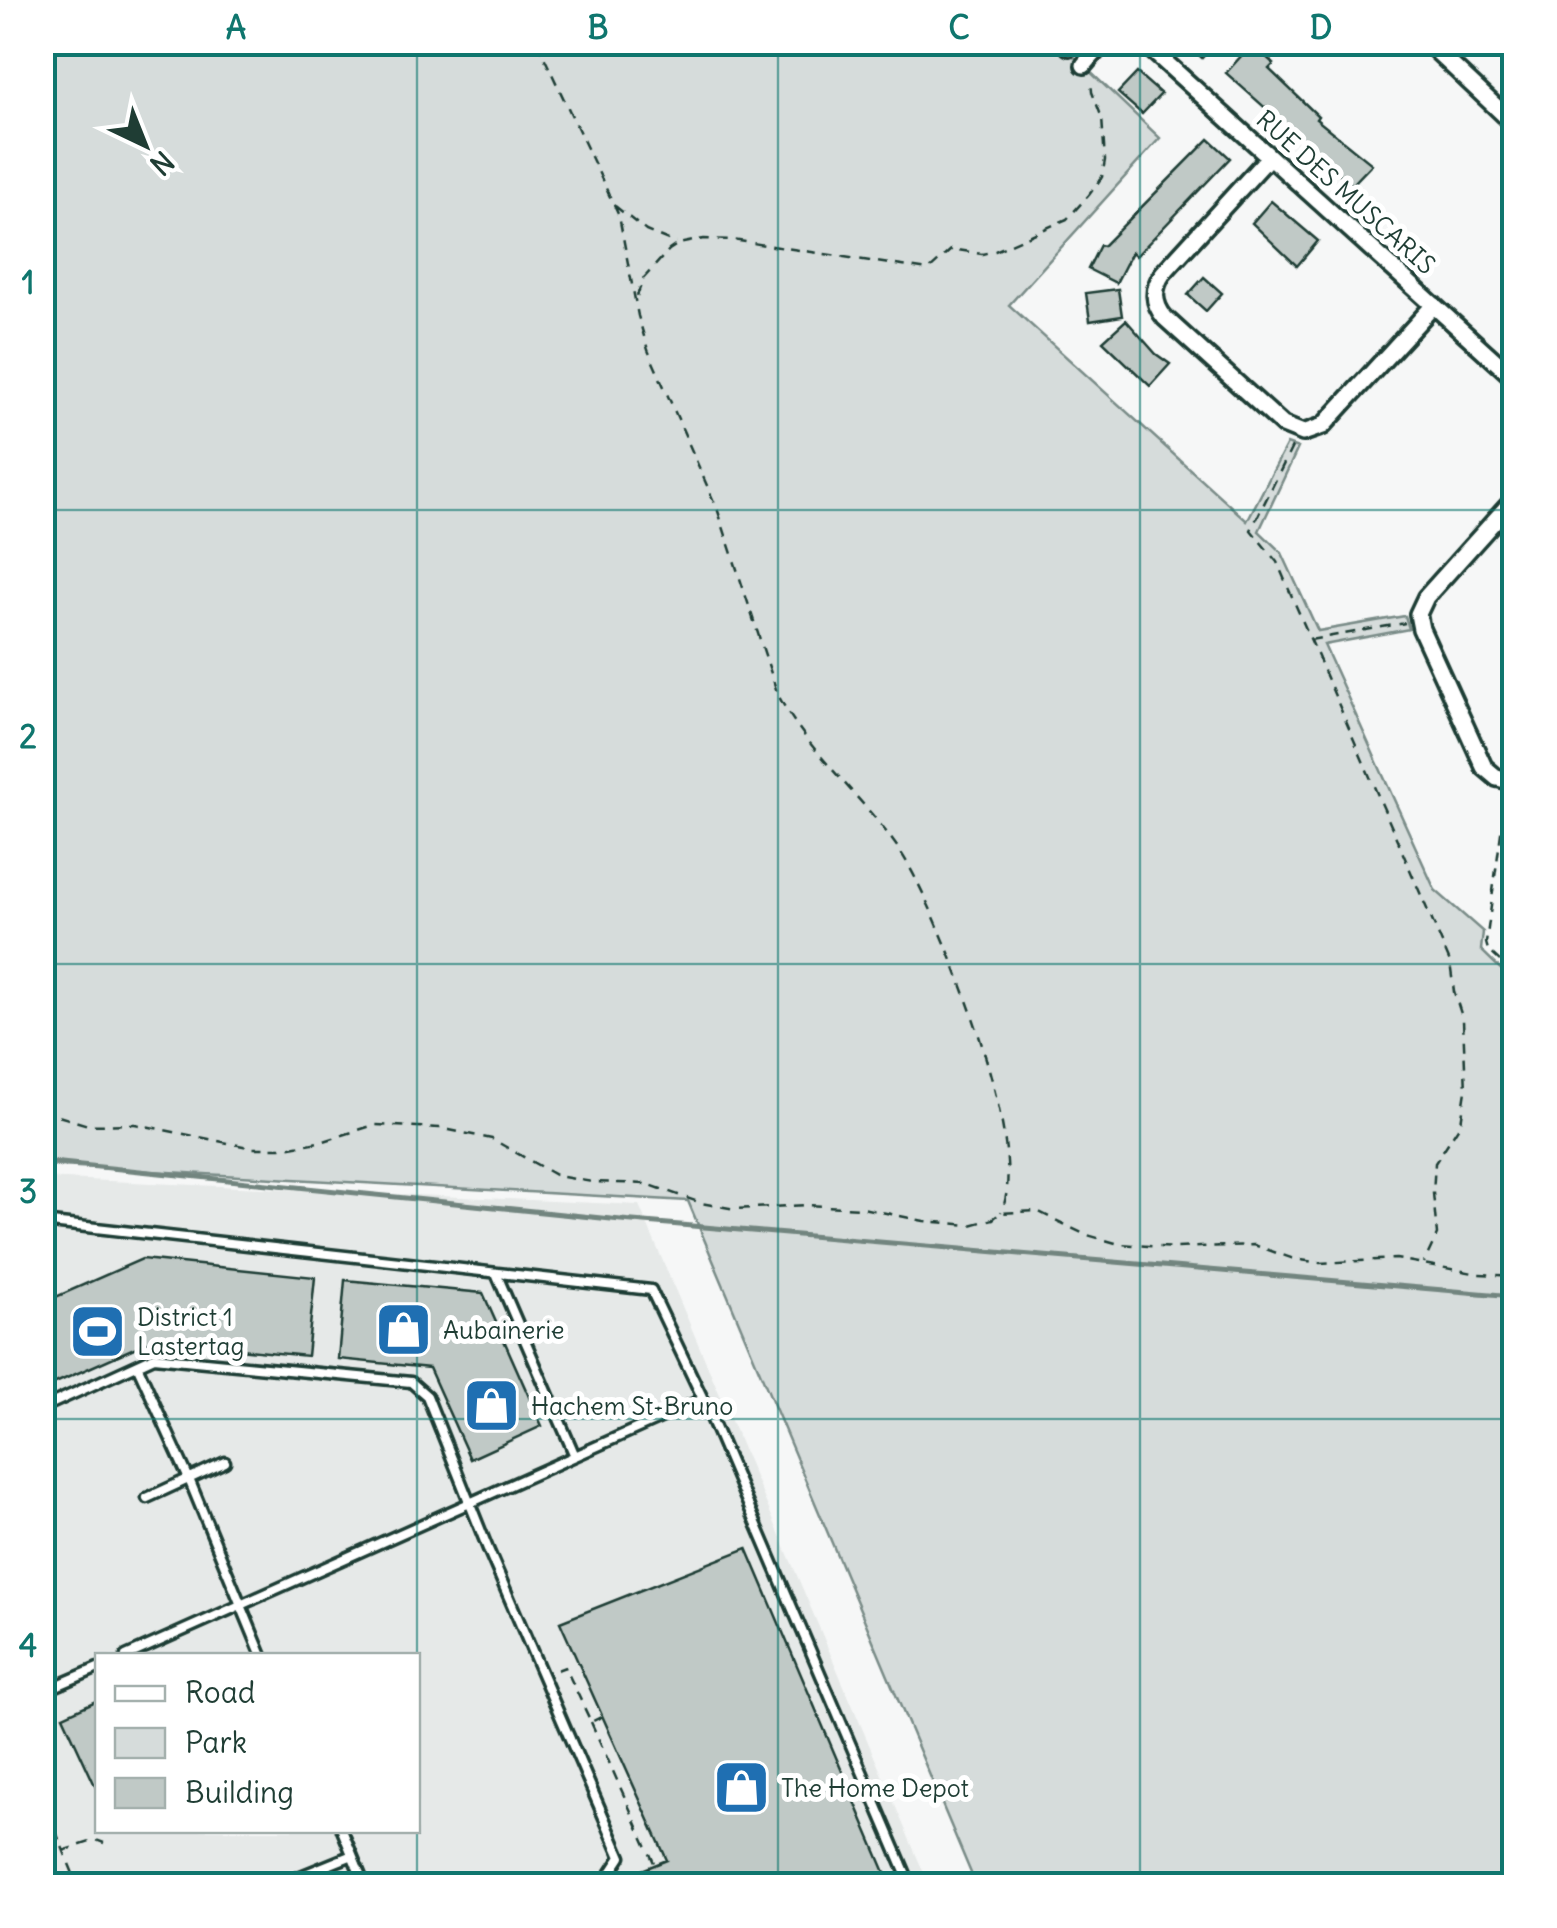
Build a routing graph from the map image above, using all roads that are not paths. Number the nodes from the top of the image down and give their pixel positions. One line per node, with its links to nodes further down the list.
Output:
1 (1104, 42): 4 (street)
2 (1144, 42): 6 (street, RUE DES MUSCARIS)
3 (1426, 42): 5 (street)
4 (1087, 62)
5 (1514, 124)
6 (1269, 157): 7 (street, RUE DES MUSCARIS); 7 (street)
7 (1434, 305): 8 (street, RUE DES MUSCARIS)
8 (1514, 378)
9 (1514, 499): 10 (street)
10 (1510, 788)
11 (42, 1222): 12 (lane)
12 (496, 1272): 14 (lane); 16 (lane)
13 (137, 1365): 15 (lane); 18 (lane); 20 (lane)
14 (703, 1399): 16 (lane); 31 (lane)
15 (42, 1408)
16 (575, 1456): 20 (lane)
17 (225, 1462): 18 (lane)
18 (188, 1478): 19 (lane); 21 (lane)
19 (147, 1498)
20 (470, 1502): 21 (lane); 30 (lane)
21 (242, 1604): 22 (lane); 23 (lane)
22 (133, 1653)
23 (261, 1653)
24 (95, 1669): 25 (lane)
25 (42, 1692)
26 (343, 1833): 27 (lane)
27 (350, 1856): 28 (lane); 29 (lane)
28 (276, 1886)
29 (366, 1886)
30 (602, 1886)
31 (911, 1886)

